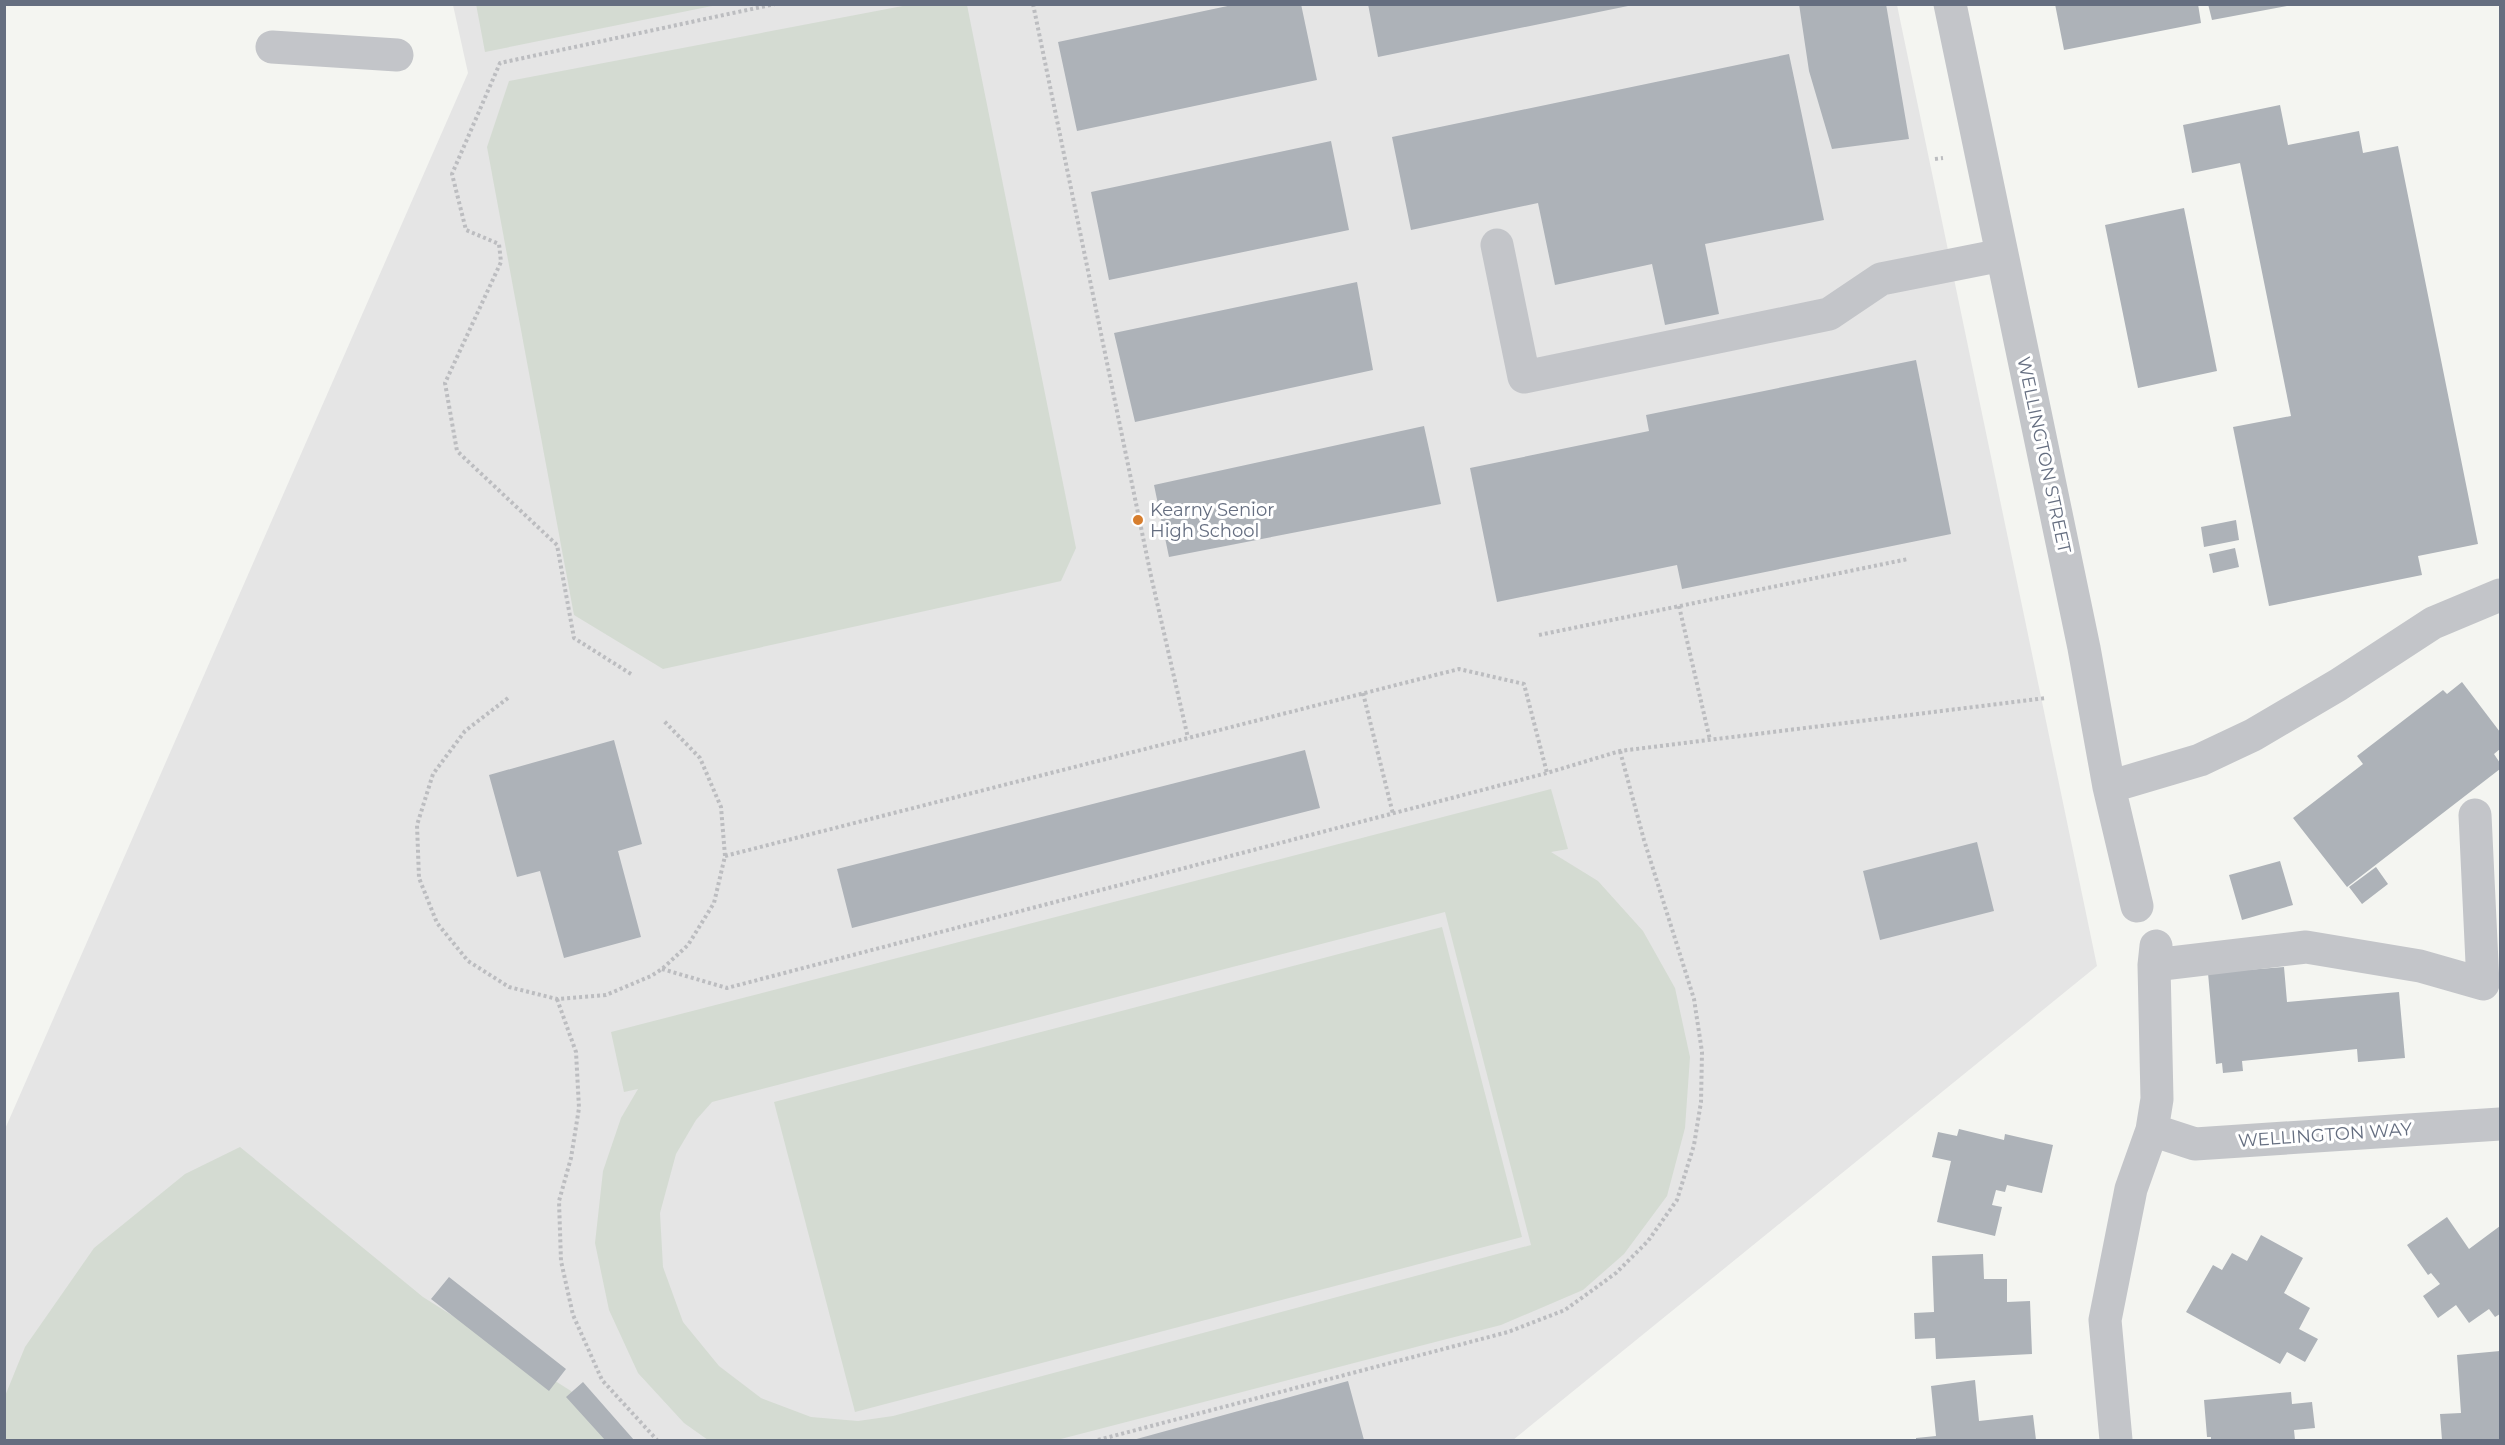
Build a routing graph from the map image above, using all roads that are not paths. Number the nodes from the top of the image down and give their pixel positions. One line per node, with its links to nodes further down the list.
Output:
1 (1950, 4): 5 (street, WELLINGTON STREET)
2 (272, 47): 3 (street)
3 (397, 55)
4 (1497, 245): 5 (street)
5 (2002, 255): 7 (street, WELLINGTON STREET)
6 (2500, 595): 7 (street)
7 (2109, 787): 9 (street, WELLINGTON STREET)
8 (2475, 815): 11 (street)
9 (2137, 906)
10 (2500, 1124): 11 (street, WELLINGTON WAY)
11 (2152, 1130): 12 (street)
12 (2116, 1440)

